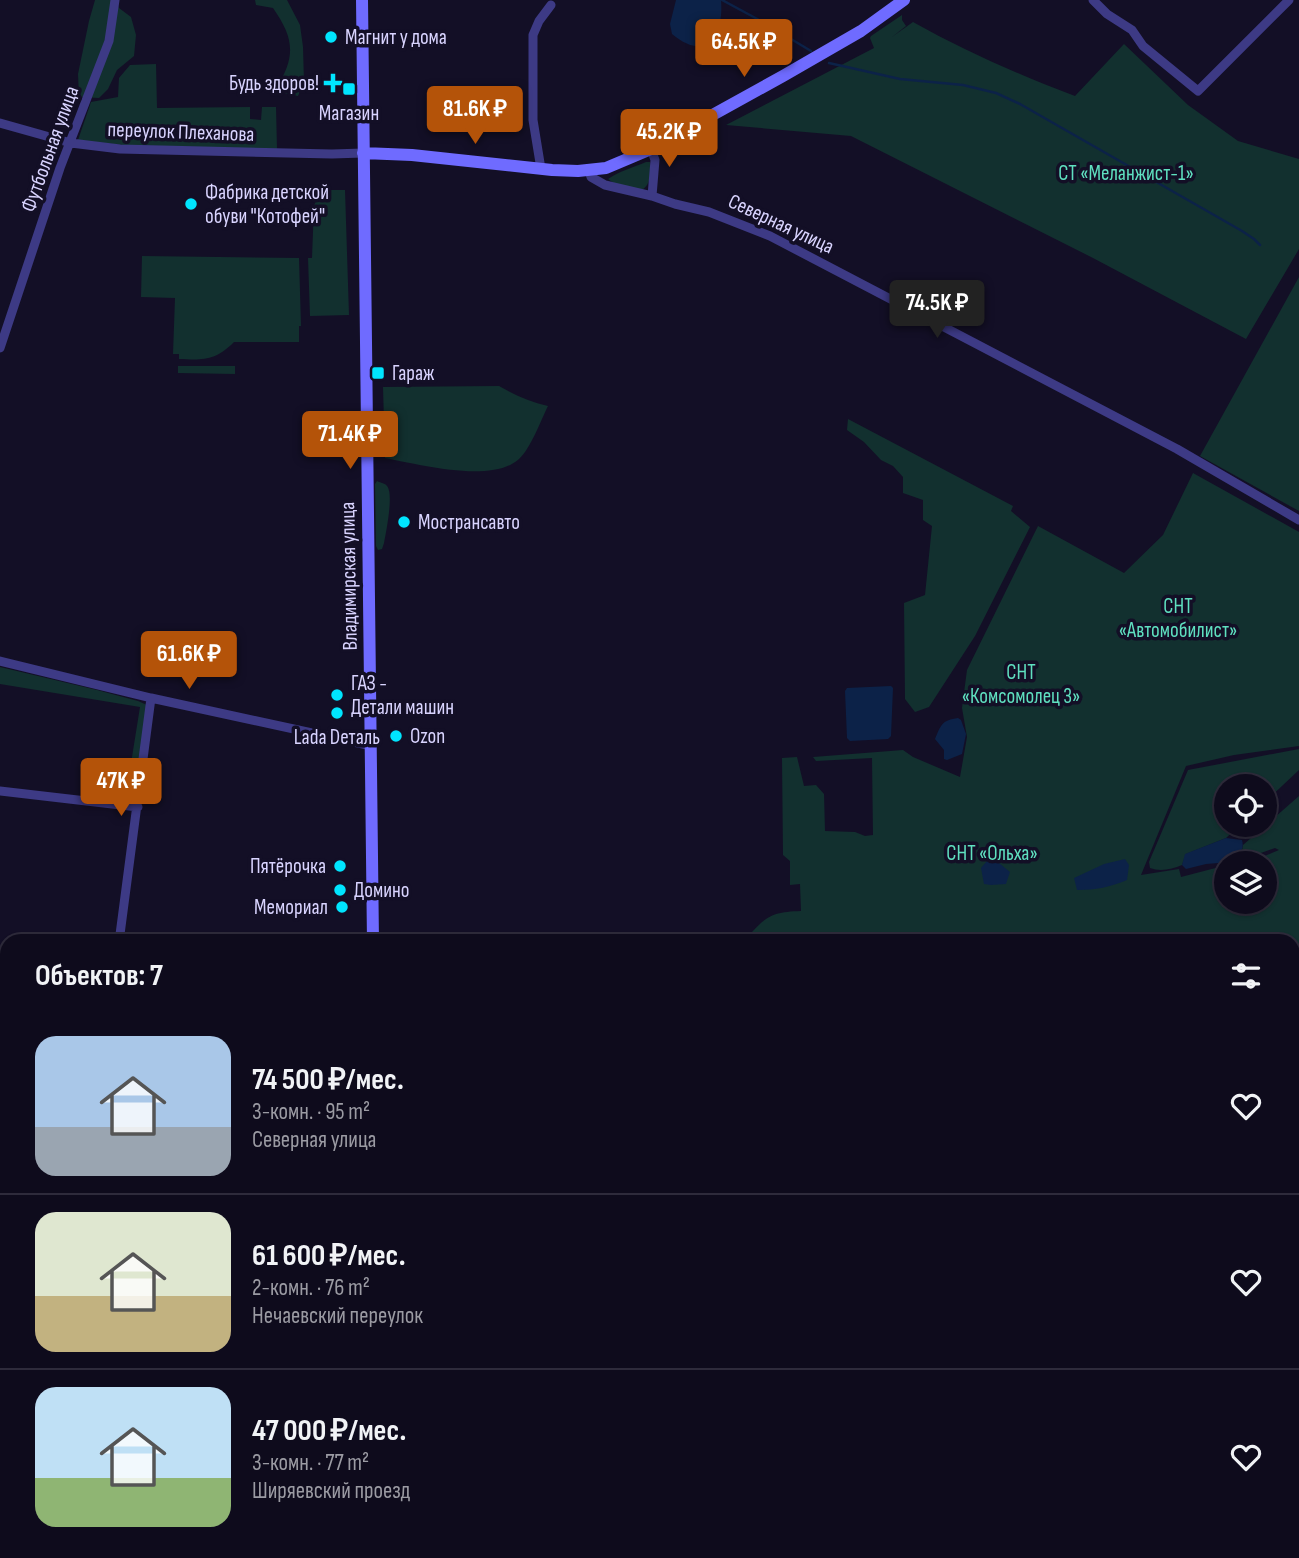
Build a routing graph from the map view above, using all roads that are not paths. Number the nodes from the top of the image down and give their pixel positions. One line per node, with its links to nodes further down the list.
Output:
1 (115, 0): 9 (street, Футбольная улица)
2 (362, 0): 11 (street, Владимирская улица)
3 (904, 0): 6 (street)
4 (1093, 0): 5 (street)
5 (1289, 0)
6 (888, 4): 10 (street)
7 (551, 5): 12 (street)
8 (0, 123): 9 (street, переулок Плеханова)
9 (71, 143): 11 (street, переулок Плеханова); 15 (street, Футбольная улица)
10 (651, 149): 13 (street); 14 (street)
11 (363, 153): 12 (street); 19 (street, Владимирская улица)
12 (541, 169): 13 (street)
13 (589, 170): 14 (street, Северная улица)
14 (652, 196): 16 (street, Северная улица)
15 (0, 348)
16 (1299, 520)
17 (0, 661): 18 (street)
18 (151, 698): 19 (street); 21 (street)
19 (372, 746): 23 (street, Владимирская улица)
20 (0, 791): 21 (street)
21 (138, 807): 22 (street)
22 (121, 934)
23 (373, 934)

